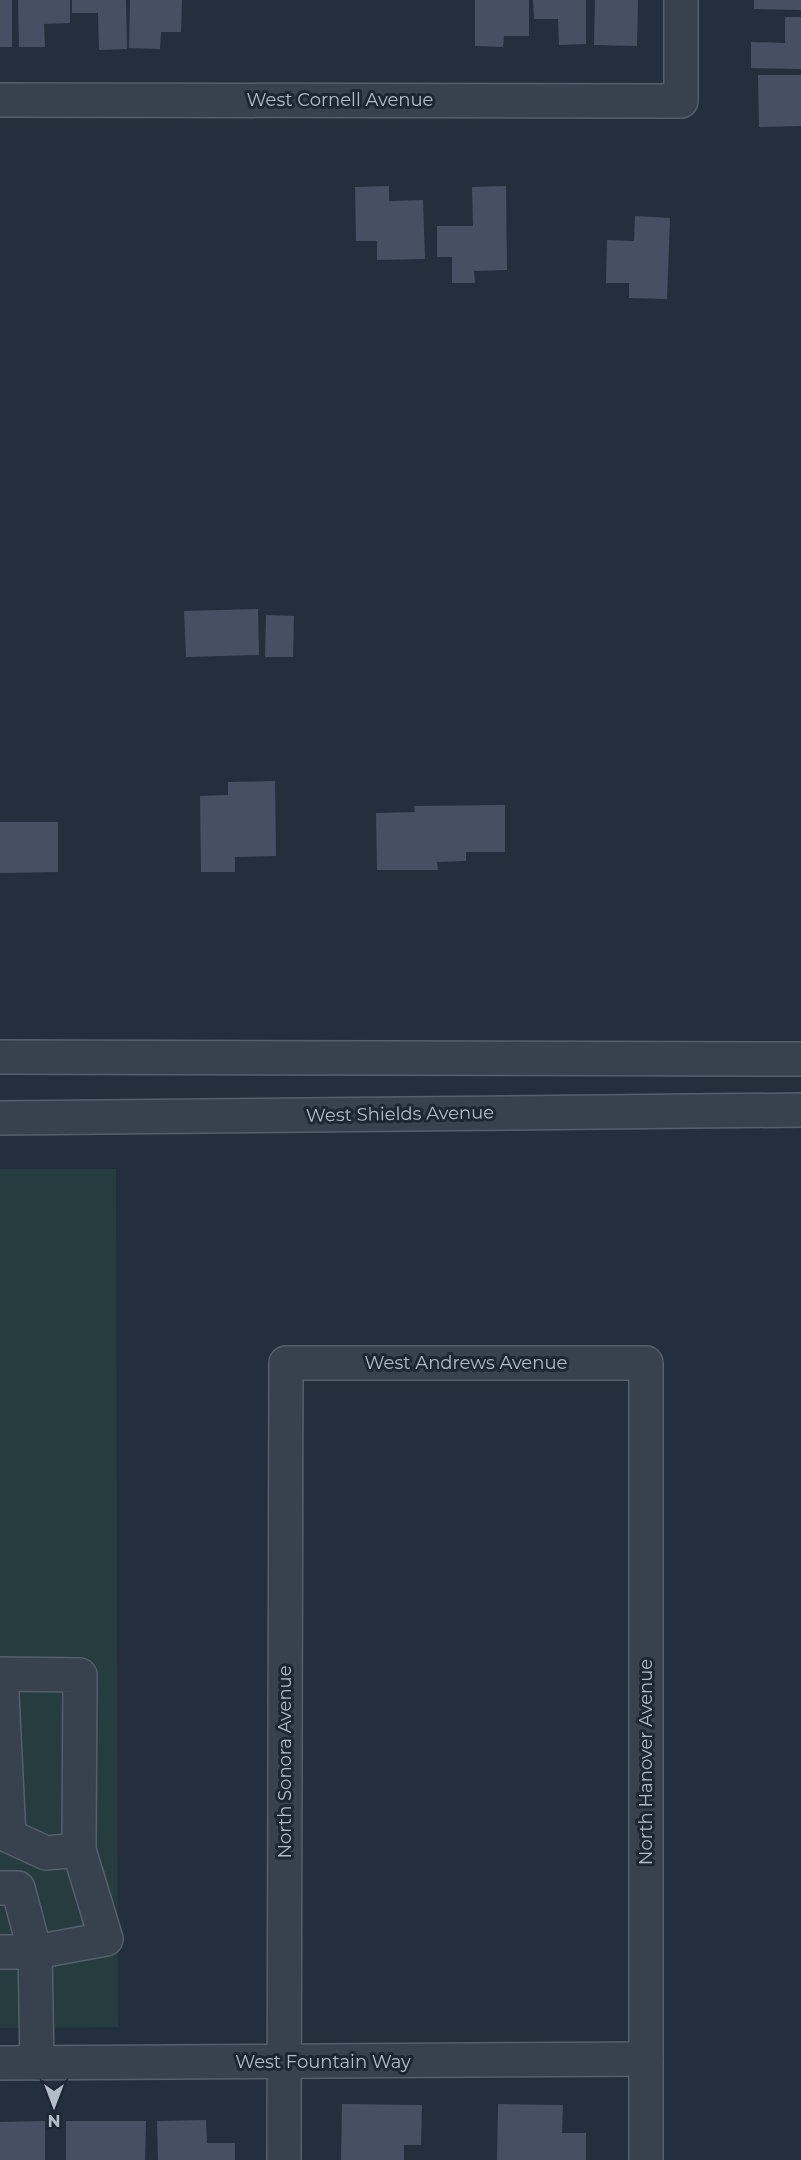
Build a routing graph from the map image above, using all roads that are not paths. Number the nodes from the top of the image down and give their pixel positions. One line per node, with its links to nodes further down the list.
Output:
1 (681, 0): 2 (street, West Cornell Avenue)
2 (0, 100)
3 (0, 1057): 4 (street)
4 (801, 1059)
5 (801, 1110): 6 (street, West Shields Avenue)
6 (0, 1118)
7 (285, 1363): 8 (street, West Andrews Avenue); 16 (street, North Sonora Avenue)
8 (646, 1363): 13 (street, North Hanover Avenue)
9 (80, 1850): 9 (street); 12 (street)
10 (0, 1888): 12 (street)
11 (0, 1952): 12 (street)
12 (34, 1952): 15 (street)
13 (646, 2059): 16 (street, West Fountain Way); 18 (street, North Hanover Avenue)
14 (0, 2063): 15 (street, West Fountain Way)
15 (37, 2063): 16 (street, West Fountain Way)
16 (284, 2063): 17 (street, North Sonora Avenue)
17 (284, 2160)
18 (646, 2160)

